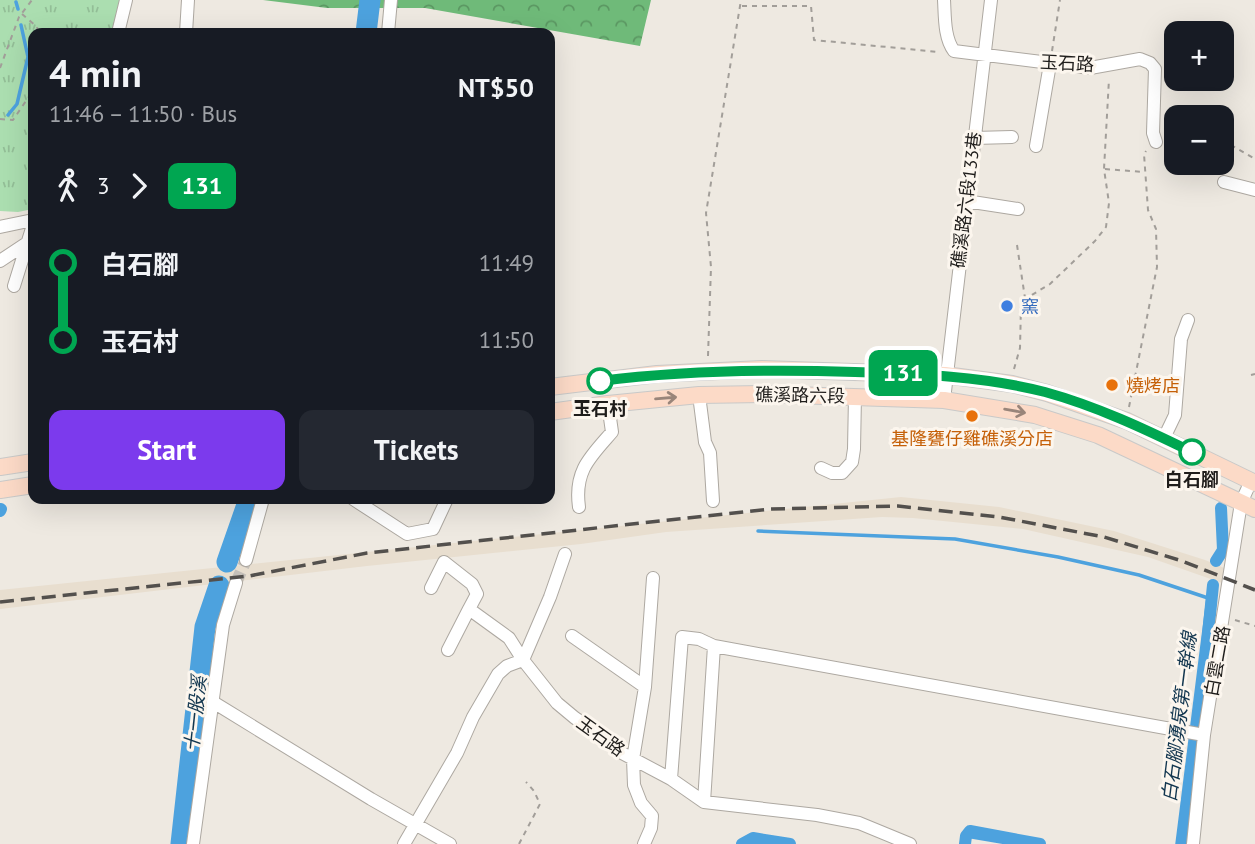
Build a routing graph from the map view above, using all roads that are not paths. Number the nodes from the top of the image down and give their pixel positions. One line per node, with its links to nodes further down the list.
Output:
1 (126, 0): 6 (street)
2 (188, 0): 7 (street)
3 (391, 0): 8 (street)
4 (944, 0): 9 (street, 玉石路)
5 (991, 0): 9 (street, 礁溪路六段133巷)
6 (119, 28)
7 (186, 28)
8 (388, 28)
9 (984, 54): 10 (street, 玉石路); 12 (street, 礁溪路六段133巷)
10 (1050, 64): 13 (street, 玉石路); 14 (street)
11 (1013, 137): 12 (street)
12 (974, 138): 17 (street, 礁溪路六段133巷)
13 (1156, 142)
14 (1036, 146)
15 (1224, 182): 16 (street)
16 (1255, 190)
17 (966, 201): 18 (street); 26 (street, 礁溪路六段133巷)
18 (1018, 209)
19 (28, 221): 20 (street)
20 (0, 227)
21 (28, 242): 23 (street)
22 (28, 247): 24 (street)
23 (0, 261)
24 (14, 286)
25 (1188, 320): 33 (street)
26 (945, 375): 27 (main road, 礁溪路六段); 30 (street, 礁溪路六段133巷); 33 (main road, 礁溪路六段)
27 (555, 386)
28 (699, 395): 29 (main road, 礁溪路六段); 31 (main road, 礁溪路六段, one-way to 28); 40 (street)
29 (855, 396): 30 (main road, 礁溪路六段); 36 (street)
30 (944, 400): 44 (main road, 礁溪路六段, one-way to 44)
31 (608, 404): 32 (main road, 礁溪路六段); 45 (street)
32 (555, 411)
33 (1171, 442): 37 (main road, 礁溪路六段)
34 (28, 463): 35 (main road)
35 (0, 467)
36 (821, 468)
37 (1253, 482): 44 (street, 白雲二路)
38 (28, 486): 39 (main road)
39 (0, 490)
40 (713, 501)
41 (262, 504): 47 (street)
42 (361, 504): 43 (street)
43 (445, 504)
44 (1248, 506): 58 (street, 白雲二路)
45 (579, 507)
46 (565, 554): 55 (street)
47 (246, 560)
48 (653, 578): 56 (street)
49 (236, 583): 57 (street)
50 (431, 587): 51 (street)
51 (469, 608): 54 (street); 55 (street, 玉石路)
52 (572, 636): 56 (street)
53 (714, 646): 58 (street); 60 (street); 61 (street)
54 (448, 650)
55 (523, 660): 59 (street, 玉石路); 62 (street)
56 (645, 687): 59 (street)
57 (213, 702): 62 (street); 63 (street)
58 (1204, 734): 68 (street, 白雲二路)
59 (633, 759): 60 (street, 玉石路); 66 (street)
60 (671, 779): 61 (street, 玉石路)
61 (704, 802): 67 (street, 玉石路)
62 (416, 823): 64 (street); 65 (street)
63 (193, 844)
64 (404, 844)
65 (450, 844)
66 (644, 844)
67 (910, 844)
68 (1193, 844)

